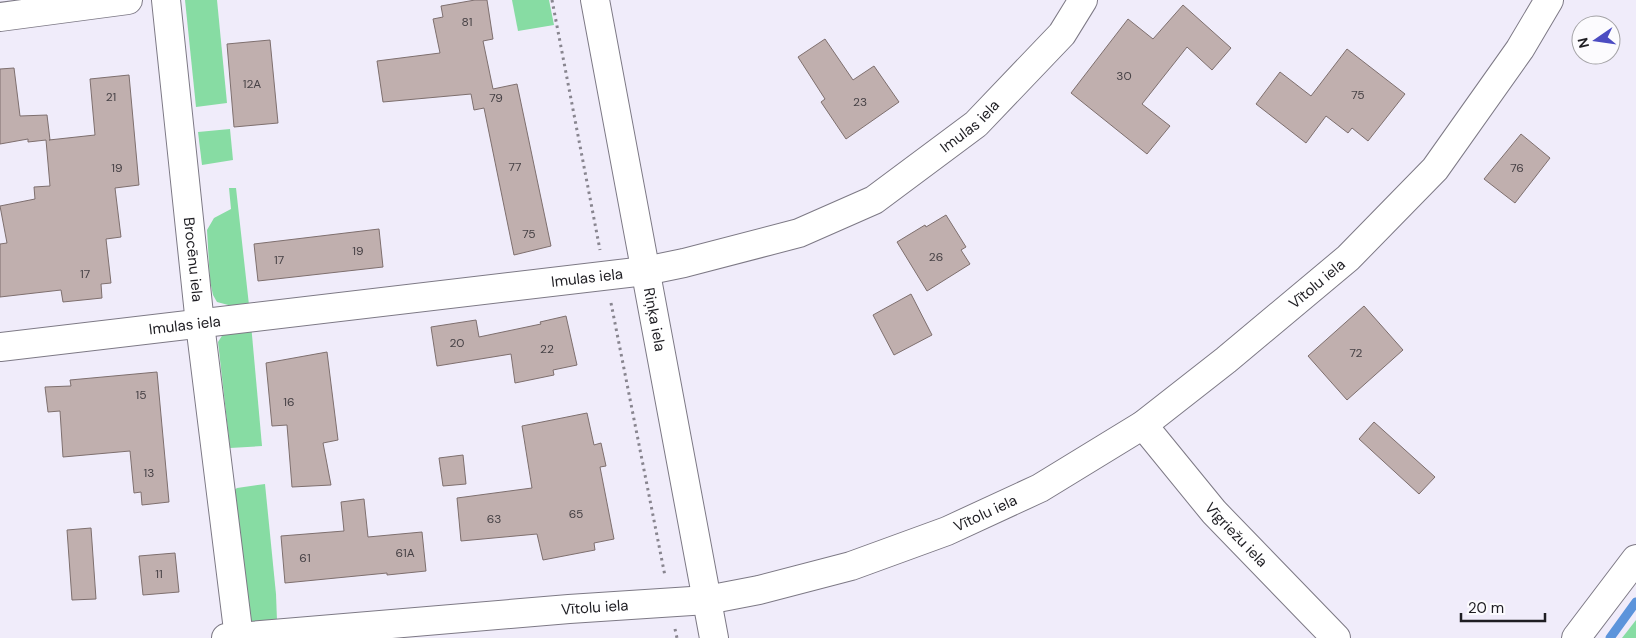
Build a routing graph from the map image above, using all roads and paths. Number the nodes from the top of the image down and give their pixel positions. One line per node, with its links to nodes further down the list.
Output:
1 (128, 0): 7 (street)
2 (166, 0): 10 (street, Brocēnu iela)
3 (552, 0): 9 (path)
4 (595, 0): 8 (street, Riņķa iela)
5 (1083, 0): 8 (street, Imulas iela)
6 (1549, 0): 12 (street, Vītolu iela)
7 (0, 17)
8 (645, 271): 9 (street, Imulas iela); 14 (street, Riņķa iela)
9 (605, 274): 10 (street, Imulas iela); 15 (path)
10 (200, 324): 11 (street, Imulas iela); 16 (street, Brocēnu iela)
11 (0, 347)
12 (1143, 425): 14 (street, Vītolu iela); 19 (street, Vīgriežu iela)
13 (1636, 559): 20 (street)
14 (707, 600): 15 (street, Vītolu iela); 18 (street, Riņķa iela)
15 (670, 603): 16 (street, Vītolu iela); 17 (path)
16 (234, 638)
17 (677, 638)
18 (714, 638)
19 (1336, 638)
20 (1576, 638)

